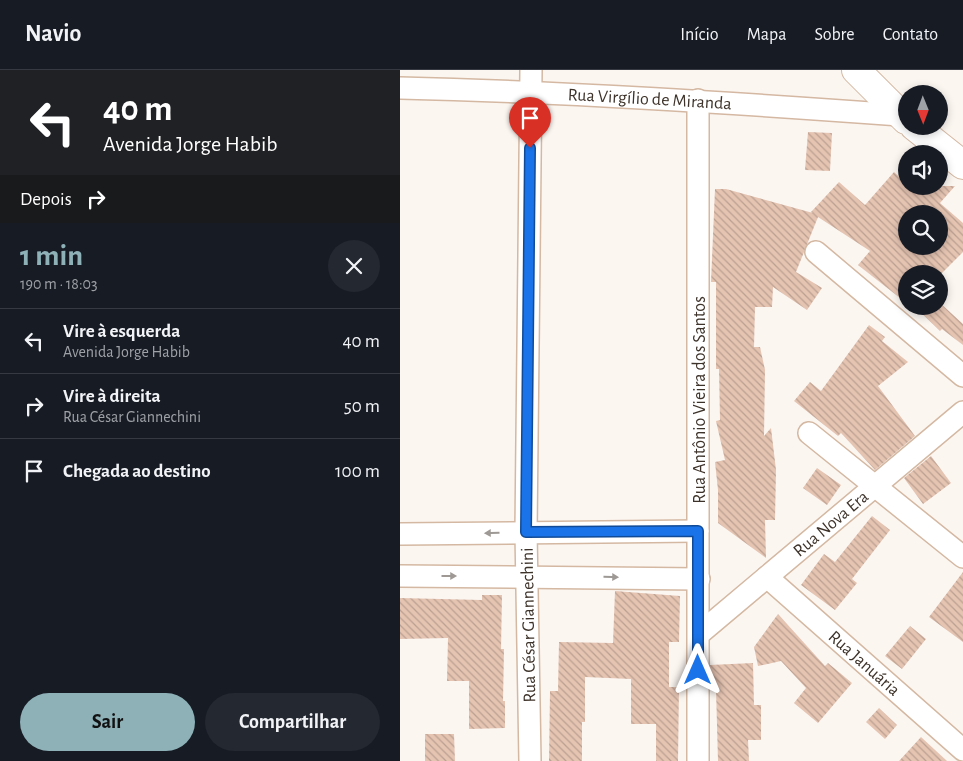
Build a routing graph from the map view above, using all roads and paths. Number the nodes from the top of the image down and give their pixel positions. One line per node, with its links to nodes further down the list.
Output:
1 (531, 70): 4 (street, Rua César Giannechini)
2 (856, 70): 6 (street)
3 (400, 88): 4 (street, Rua Virgílio de Miranda)
4 (531, 91): 5 (street, Rua Virgílio de Miranda); 16 (street, Rua César Giannechini)
5 (698, 100): 7 (street, Rua Virgílio de Miranda); 15 (street, Rua Antônio Vieira dos Santos)
6 (898, 111)
7 (898, 119)
8 (926, 135): 9 (street)
9 (963, 165)
10 (816, 252): 11 (street)
11 (963, 376)
12 (963, 412): 14 (street, Rua Nova Era)
13 (809, 433): 14 (street)
14 (875, 486): 18 (street); 21 (street, Rua Nova Era)
15 (698, 531): 16 (street); 22 (street, Rua Antônio Vieira dos Santos)
16 (526, 532): 17 (street, one-way to 17); 20 (street, Rua César Giannechini)
17 (400, 534)
18 (963, 557)
19 (400, 576): 20 (street, one-way to 20)
20 (527, 576): 22 (street, one-way to 22); 25 (street, Rua César Giannechini)
21 (767, 577): 23 (street, Rua Nova Era); 24 (street, Rua Januária)
22 (699, 579): 23 (street, Rua Antônio Vieira dos Santos)
23 (699, 634): 26 (street, Rua Antônio Vieira dos Santos)
24 (963, 750)
25 (530, 761)
26 (698, 761)

